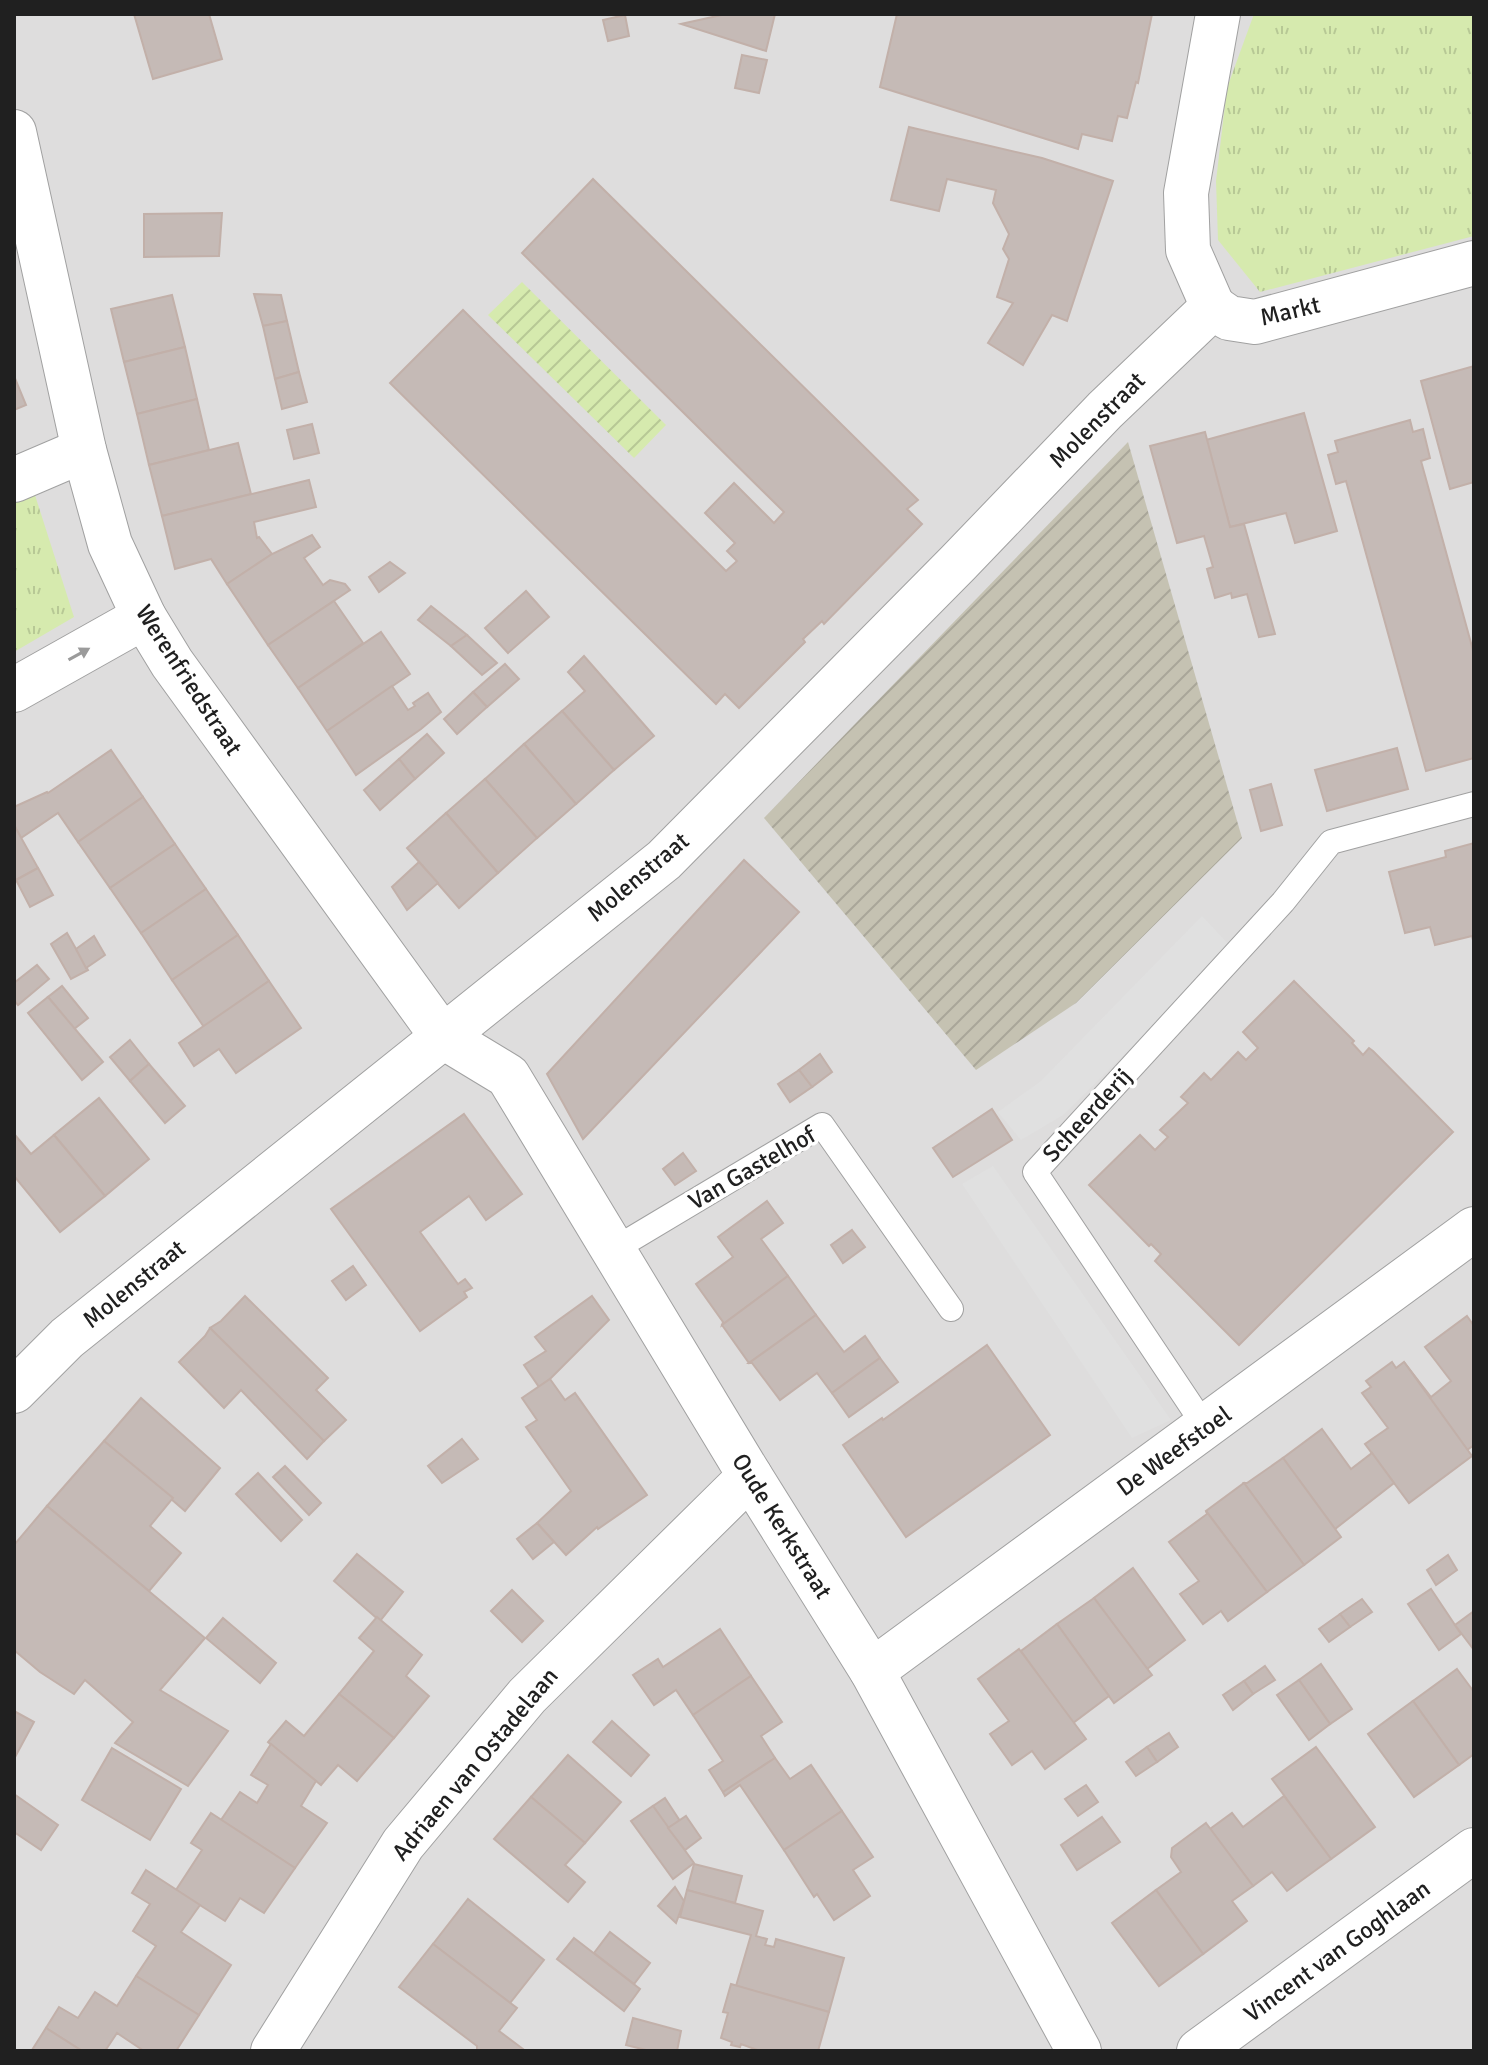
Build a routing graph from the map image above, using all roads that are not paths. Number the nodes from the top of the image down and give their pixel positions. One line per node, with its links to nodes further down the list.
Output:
1 (1218, 14): 4 (street)
2 (14, 132): 5 (street, Werenfriedstraat)
3 (1474, 263): 4 (street, Markt)
4 (1213, 307): 10 (street, Molenstraat)
5 (84, 450): 6 (street); 7 (street, Werenfriedstraat)
6 (14, 480)
7 (144, 617): 8 (street, one-way to 7); 10 (street, Werenfriedstraat)
8 (14, 690)
9 (1474, 804): 15 (lane, Scheerderij)
10 (442, 1036): 12 (street, Oude Kerkstraat); 14 (street, Molenstraat)
11 (1474, 1229): 15 (street, De Weefstoel)
12 (613, 1250): 13 (lane, Van Gastelhof); 16 (street, Oude Kerkstraat)
13 (951, 1309)
14 (14, 1391)
15 (1206, 1428): 17 (street, De Weefstoel)
16 (750, 1476): 17 (street, Oude Kerkstraat); 19 (street, Adriaen van Ostadelaan)
17 (872, 1671): 20 (street, Oude Kerkstraat)
18 (1474, 1850): 21 (street, Vincent van Goghlaan)
19 (273, 2051)
20 (1079, 2051)
21 (1199, 2051)

